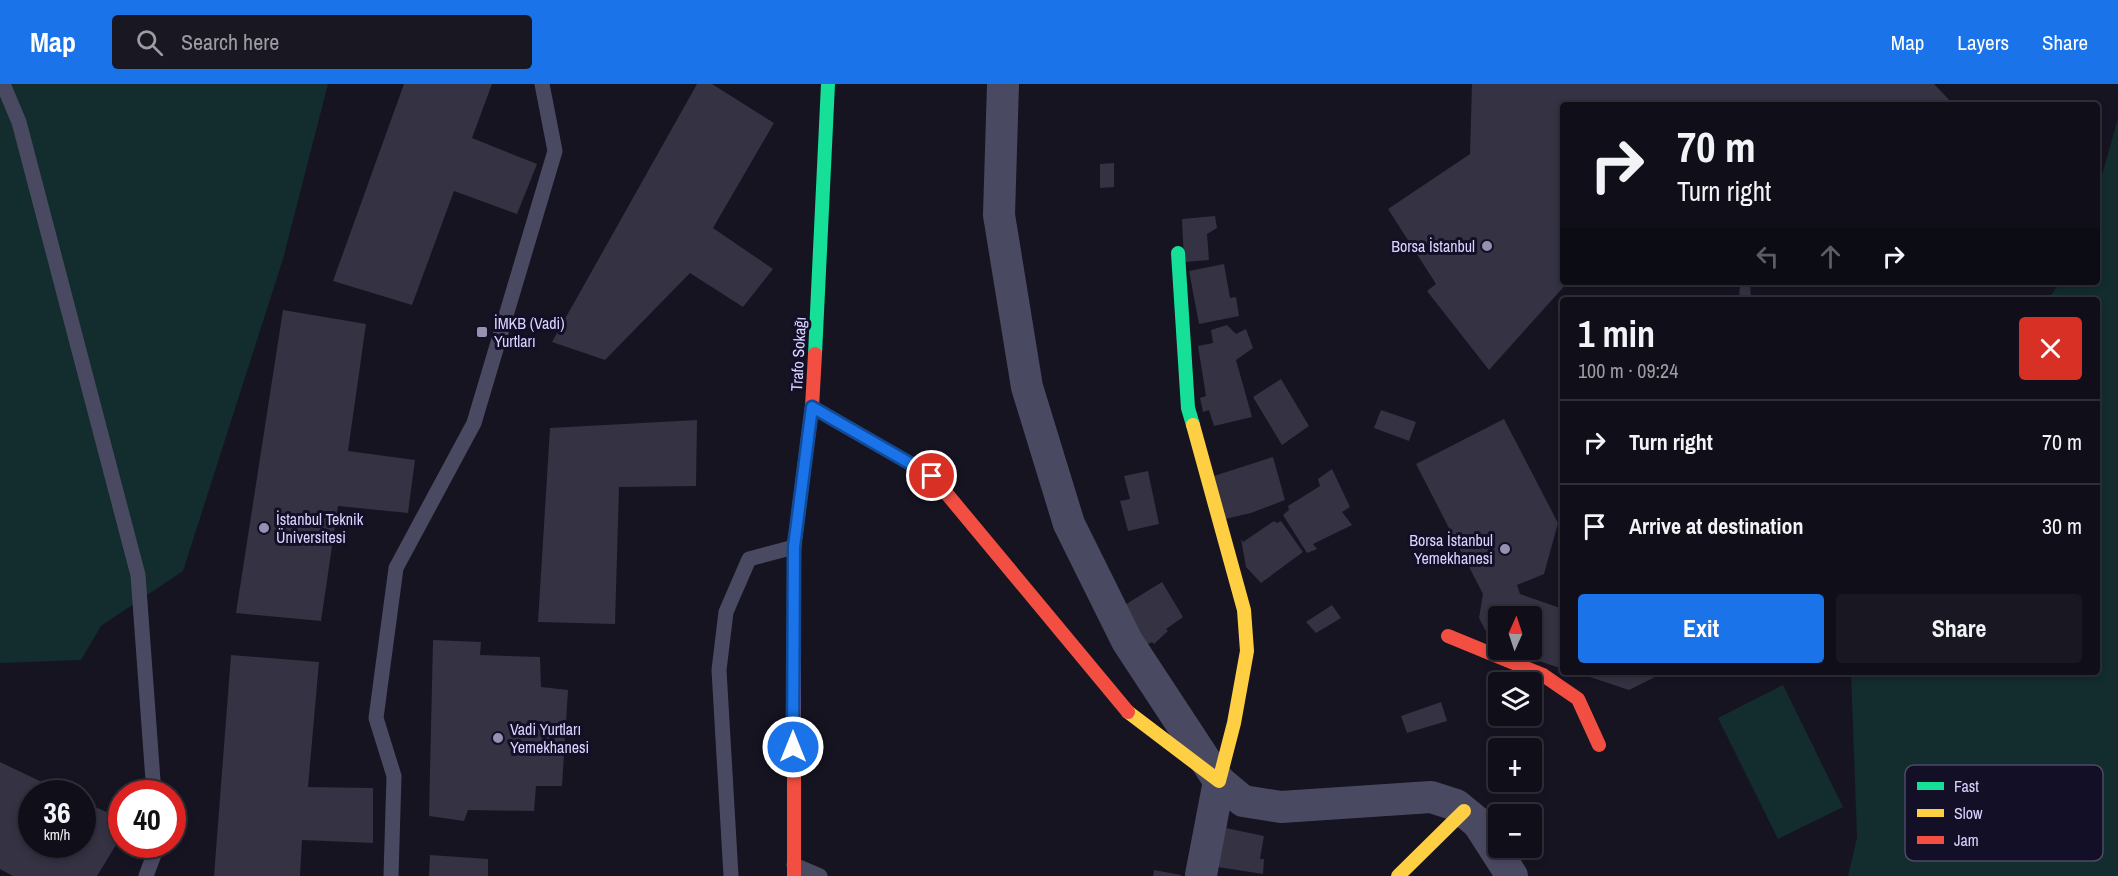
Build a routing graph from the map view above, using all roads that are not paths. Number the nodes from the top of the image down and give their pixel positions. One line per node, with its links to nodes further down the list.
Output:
1 (3, 84): 10 (lane)
2 (542, 84): 17 (lane)
3 (828, 84): 6 (street, Trafo Sokağı)
4 (1003, 84): 11 (street)
5 (1178, 253): 11 (street)
6 (812, 407): 7 (street, Trafo Sokağı); 11 (street)
7 (794, 547): 14 (street, Trafo Sokağı); 18 (lane)
8 (1448, 636): 9 (street)
9 (1599, 745)
10 (153, 780)
11 (1219, 781): 12 (street); 15 (street)
12 (1464, 811): 20 (street); 21 (street)
13 (153, 858): 16 (lane)
14 (794, 870): 19 (lane)
15 (1201, 875)
16 (146, 876)
17 (391, 876)
18 (731, 876)
19 (820, 876)
20 (1398, 876)
21 (1512, 876)

